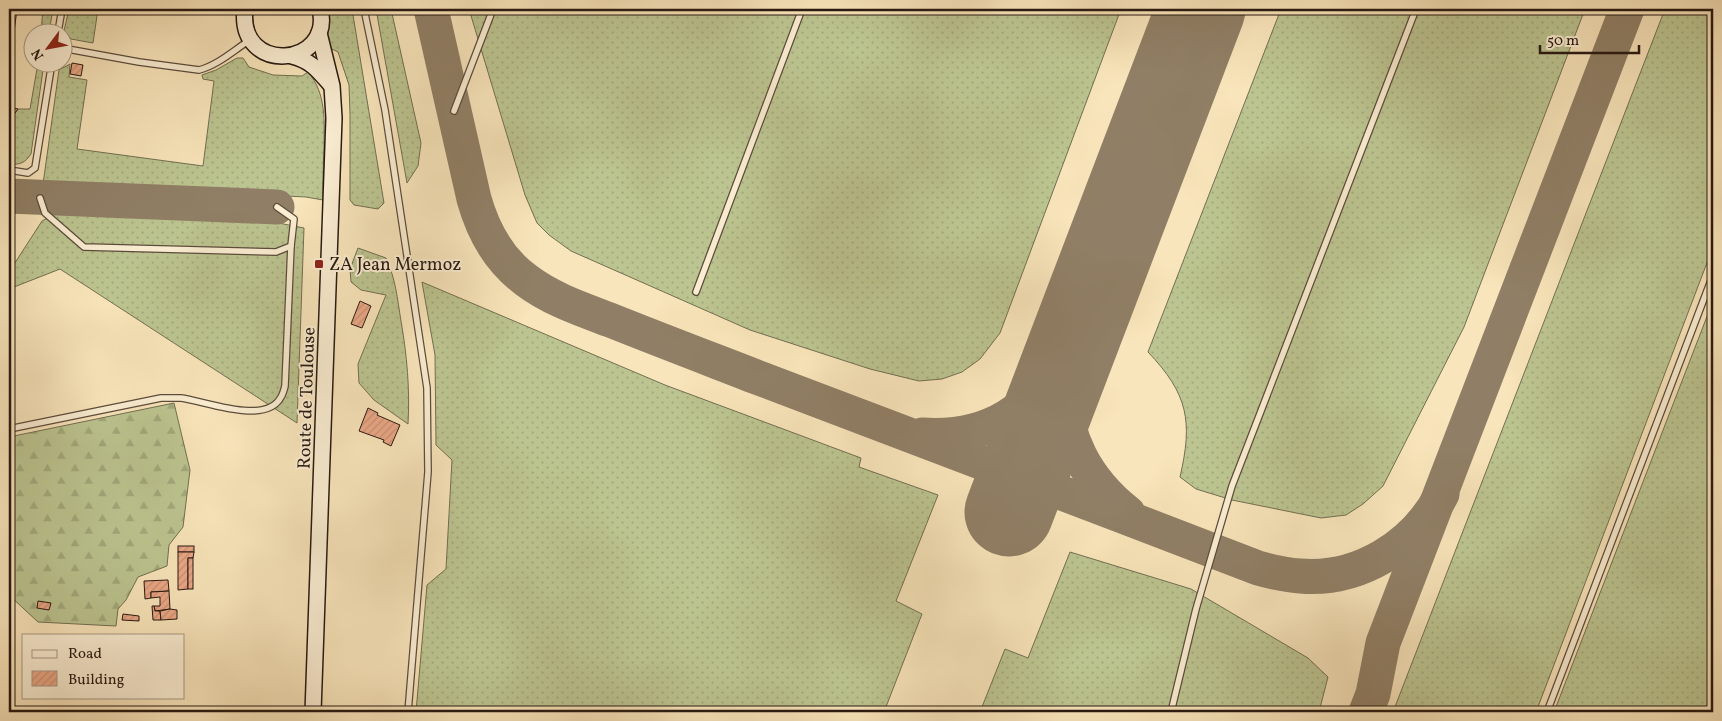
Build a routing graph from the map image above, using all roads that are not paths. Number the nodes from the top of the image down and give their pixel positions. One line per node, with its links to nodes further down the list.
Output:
1 (62, 9): 8 (lane)
2 (245, 9): 10 (main road)
3 (320, 9): 9 (main road, Route de Toulouse)
4 (364, 9): 24 (lane)
5 (493, 9): 15 (lane)
6 (802, 9): 21 (lane)
7 (1416, 9): 25 (lane)
8 (60, 22)
9 (318, 33): 12 (main road); 14 (main road, Route de Toulouse)
10 (250, 40): 11 (lane); 12 (main road)
11 (72, 50)
12 (292, 56): 14 (main road)
13 (50, 72): 16 (lane)
14 (332, 86): 23 (main road, Route de Toulouse)
15 (454, 111)
16 (9, 170)
17 (40, 198): 19 (lane)
18 (277, 207): 19 (lane)
19 (291, 246): 22 (lane)
20 (1713, 275): 26 (lane)
21 (696, 292)
22 (9, 429)
23 (313, 712)
24 (408, 712)
25 (1171, 712)
26 (1547, 712)

